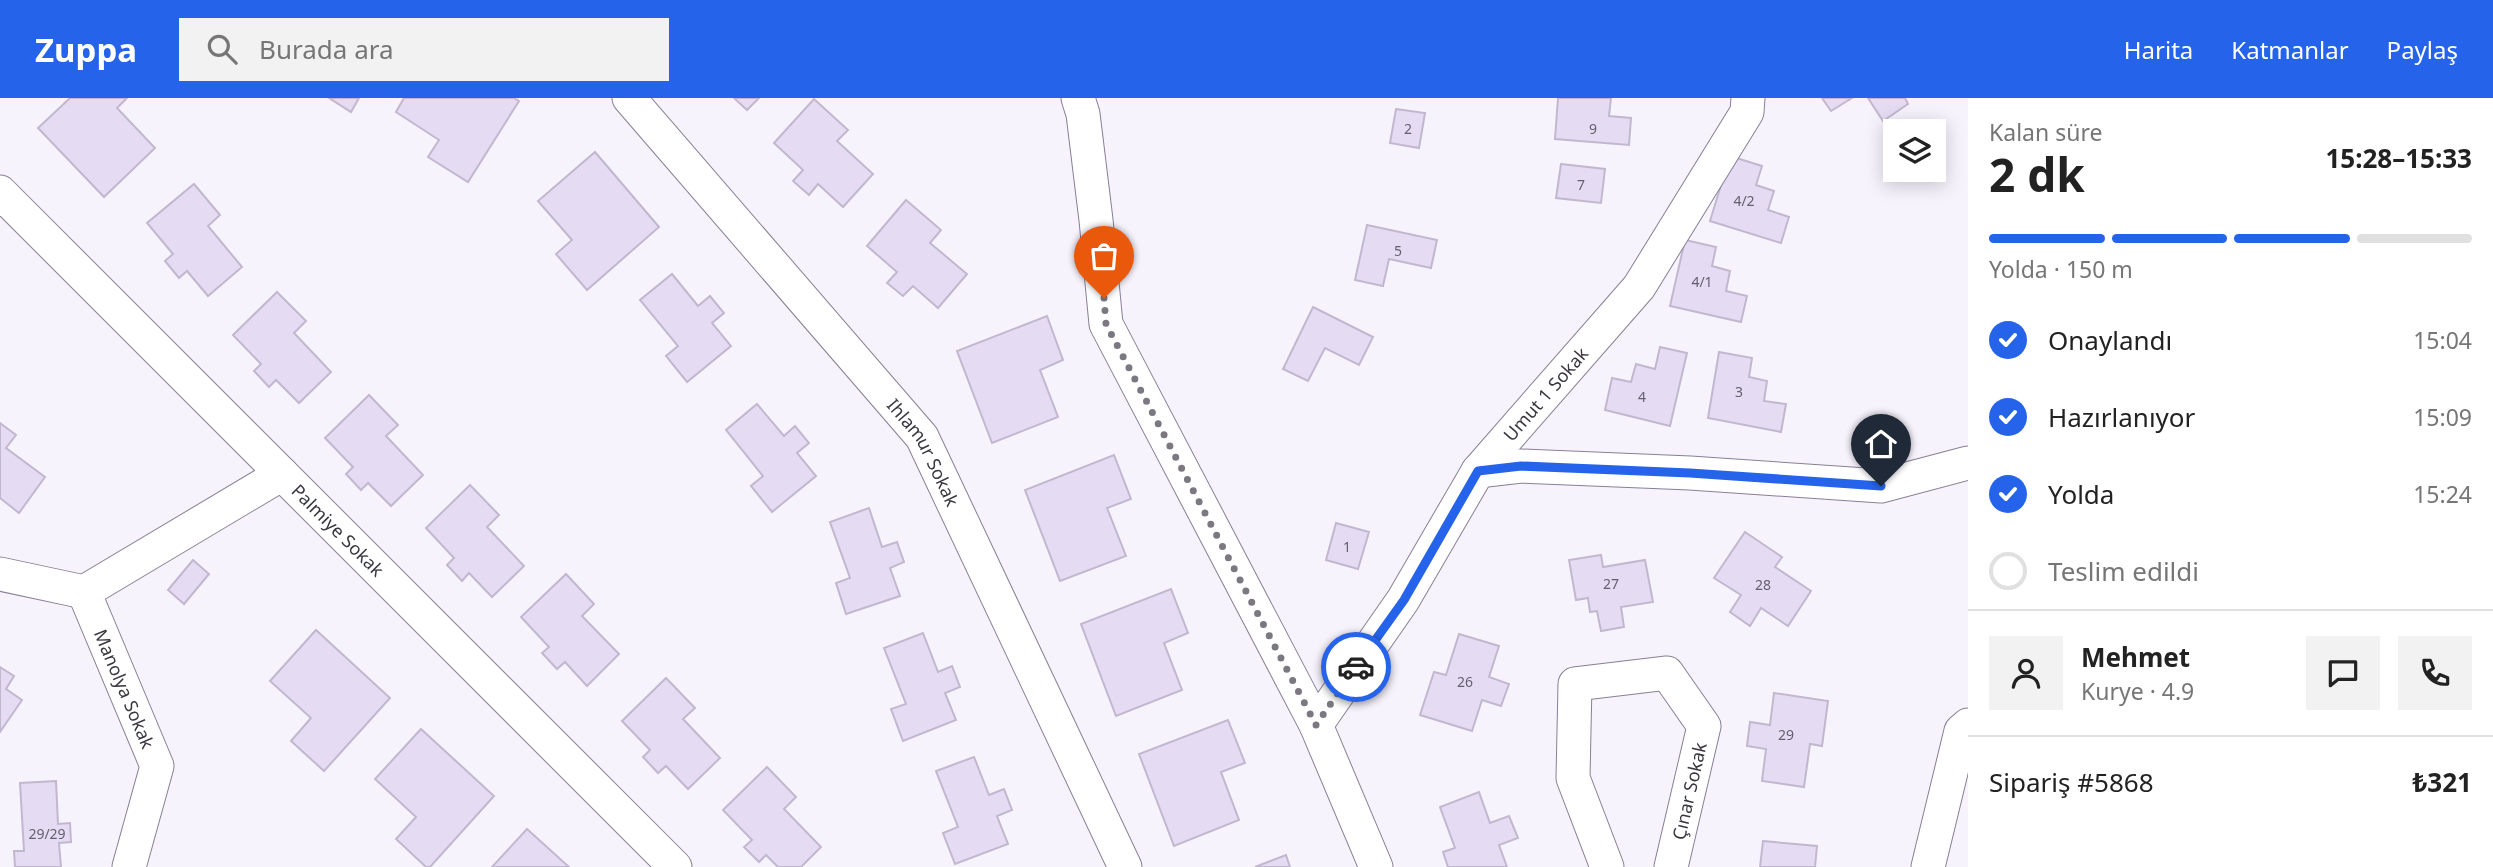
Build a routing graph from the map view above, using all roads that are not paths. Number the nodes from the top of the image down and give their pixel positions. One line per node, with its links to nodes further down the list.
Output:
1 (629, 98): 14 (street, Ihlamur Sokak)
2 (1078, 98): 10 (street)
3 (1754, 103): 6 (street, Umut 1 Sokak)
4 (0, 192): 7 (street, Palmiye Sokak)
5 (1968, 463): 6 (street)
6 (1478, 471): 10 (street, Umut 1 Sokak)
7 (282, 474): 9 (street); 13 (street, Palmiye Sokak)
8 (0, 574): 9 (street)
9 (84, 592): 12 (street, Manolya Sokak)
10 (1316, 725): 15 (street)
11 (1968, 725): 18 (street)
12 (129, 867)
13 (675, 867)
14 (1125, 867)
15 (1377, 867)
16 (1607, 867): 17 (street, Çınar Sokak)
17 (1671, 867)
18 (1928, 867)

